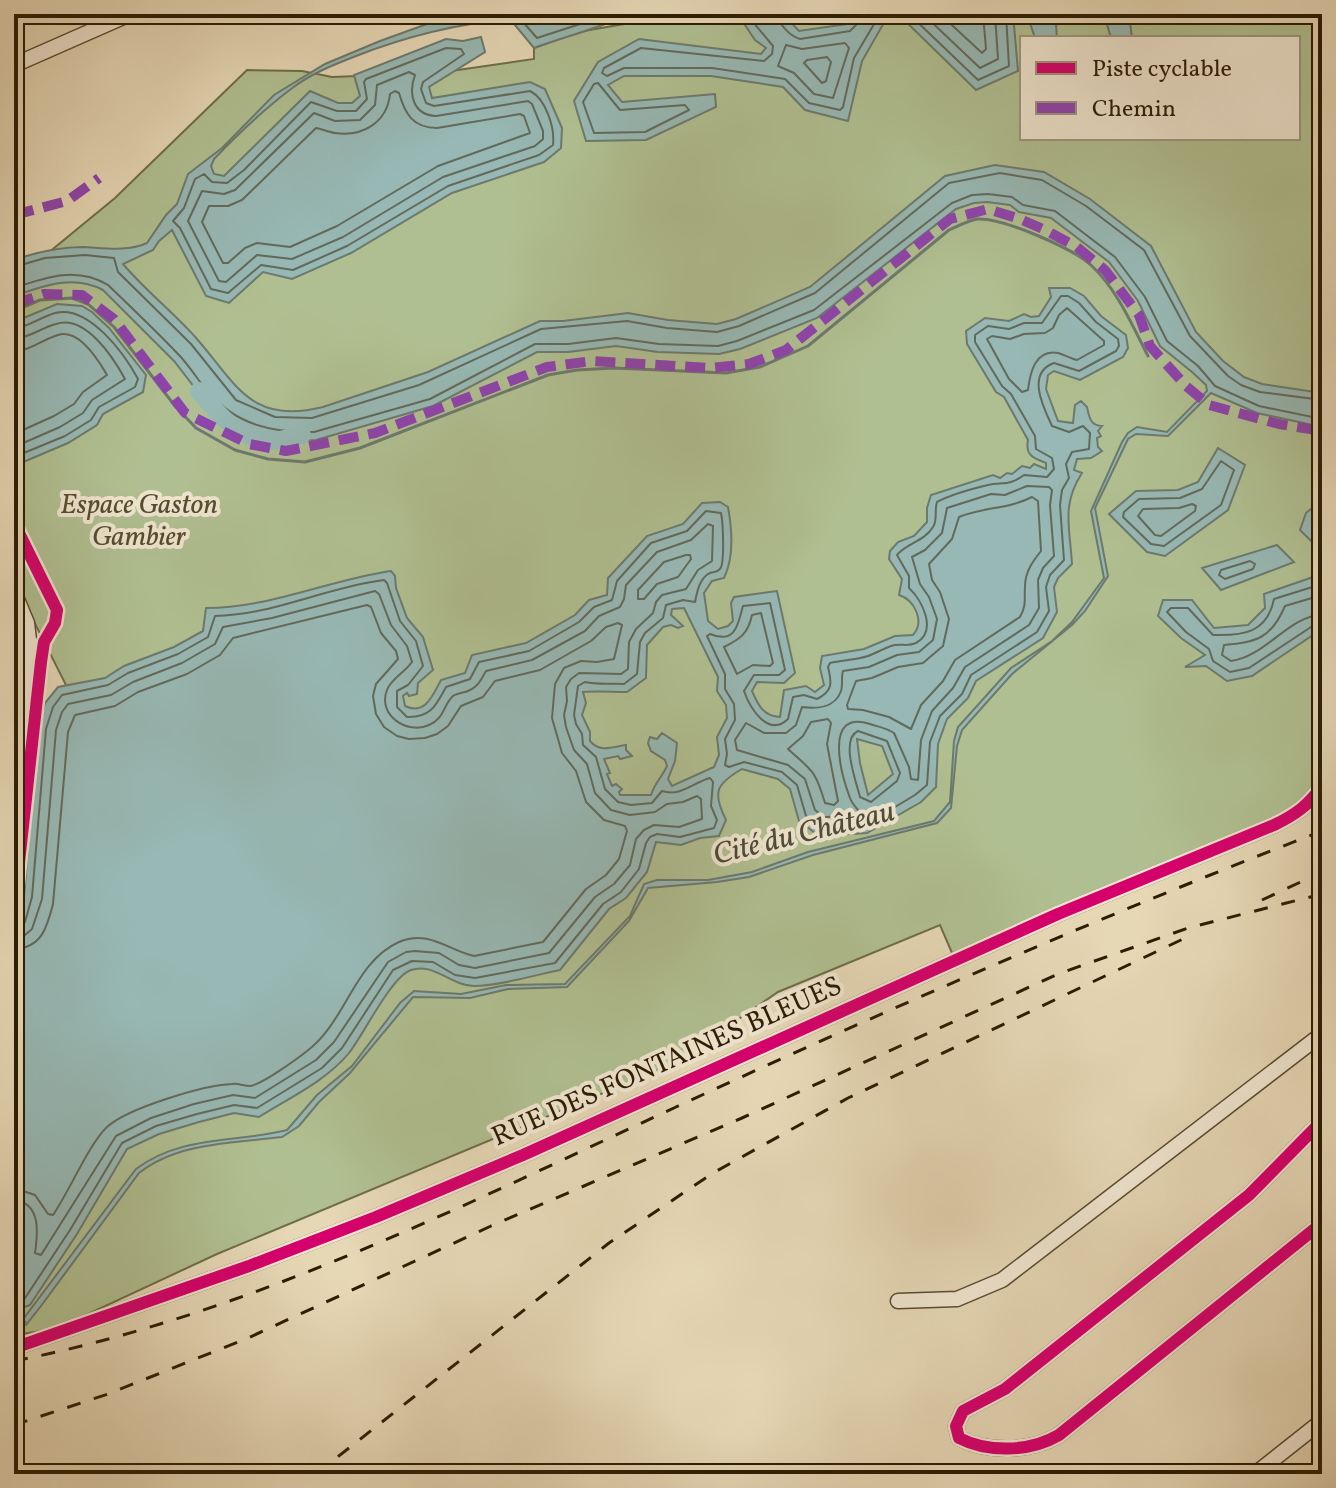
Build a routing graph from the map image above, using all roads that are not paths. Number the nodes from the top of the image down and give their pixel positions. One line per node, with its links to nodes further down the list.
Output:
1 (130, 14): 2 (street)
2 (14, 65)
3 (14, 592): 5 (street)
4 (1322, 786): 10 (street, RUE DES FONTAINES BLEUES)
5 (14, 852)
6 (1322, 1034): 9 (street)
7 (1322, 1121): 8 (street)
8 (1322, 1223)
9 (898, 1301)
10 (14, 1348)
11 (1322, 1421): 12 (street)
12 (1255, 1474)

